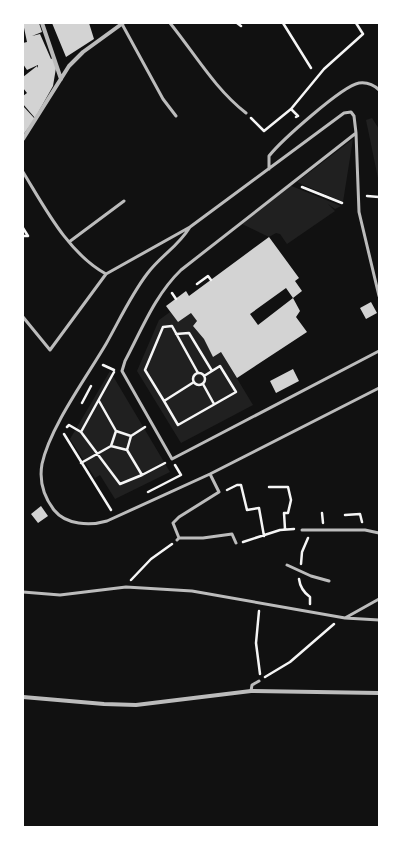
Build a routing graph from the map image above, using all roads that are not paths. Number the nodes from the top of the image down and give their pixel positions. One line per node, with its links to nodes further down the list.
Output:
1 (42, 23): 4 (street)
2 (123, 23): 4 (street); 8 (lane)
3 (170, 23): 7 (lane)
4 (61, 79): 11 (street)
5 (379, 90): 9 (lane)
6 (307, 112): 9 (lane)
7 (246, 113)
8 (176, 116)
9 (311, 117): 12 (lane)
10 (356, 133): 12 (lane); 18 (lane); 20 (lane)
11 (23, 139)
12 (270, 169): 15 (lane)
13 (23, 172): 16 (lane)
14 (124, 201): 16 (lane)
15 (190, 227): 17 (lane); 22 (lane)
16 (69, 242): 17 (lane)
17 (106, 274): 19 (lane)
18 (379, 296)
19 (23, 316)
20 (379, 351)
21 (379, 388): 22 (lane)
22 (210, 474): 25 (lane)
23 (302, 530): 24 (lane)
24 (379, 533)
25 (236, 543)
26 (287, 565): 27 (lane)
27 (329, 581)
28 (23, 592): 30 (lane)
29 (379, 599): 30 (lane)
30 (345, 618): 31 (lane)
31 (379, 620)
32 (260, 680): 33 (lane)
33 (251, 691): 34 (street); 35 (street)
34 (379, 693)
35 (23, 697)

